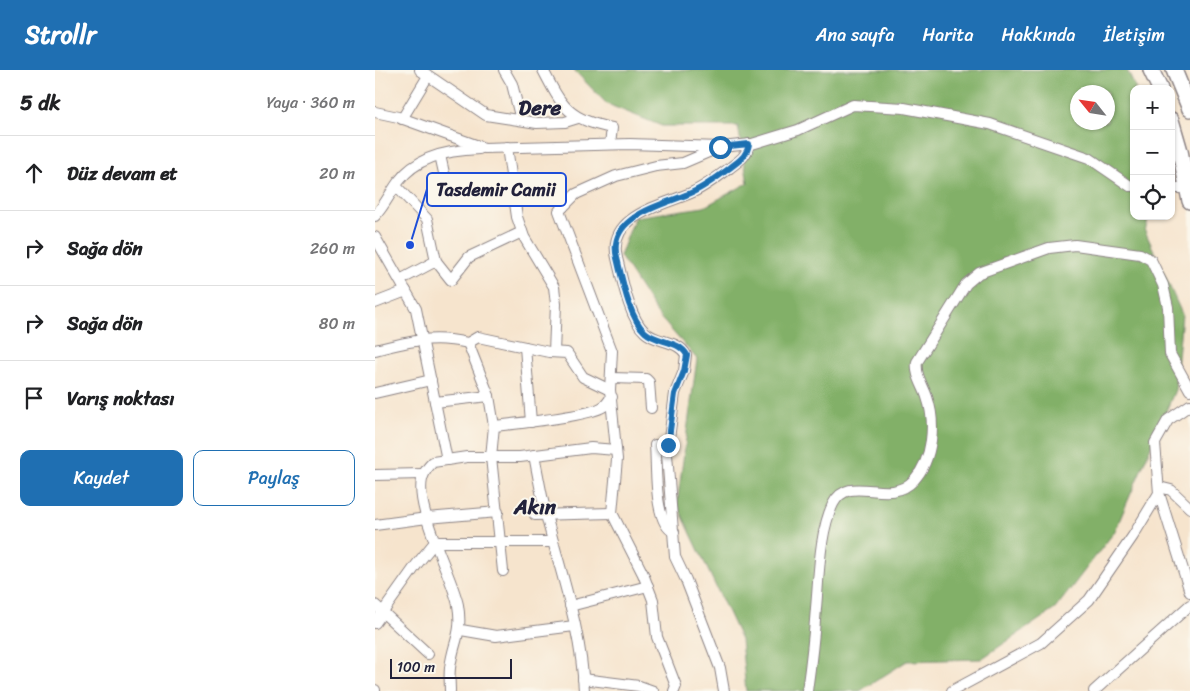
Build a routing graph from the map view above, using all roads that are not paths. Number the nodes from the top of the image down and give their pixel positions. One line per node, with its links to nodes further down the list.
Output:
1 (504, 70): 11 (street)
2 (543, 70): 9 (street)
3 (1151, 70): 6 (highway)
4 (1173, 70): 7 (highway)
5 (424, 73): 10 (street); 11 (street)
6 (1159, 85)
7 (1190, 109)
8 (375, 112): 10 (street)
9 (578, 118): 11 (street); 13 (street)
10 (402, 119): 17 (street)
11 (521, 120)
12 (1173, 130): 24 (highway)
13 (610, 144): 15 (street); 16 (street)
14 (749, 144): 16 (street); 20 (street); 64 (street)
15 (507, 147): 17 (street); 23 (street)
16 (720, 147): 25 (street)
17 (484, 148): 18 (street)
18 (440, 155): 19 (street); 22 (street)
19 (396, 186): 26 (street); 29 (street)
20 (1130, 186)
21 (1175, 190): 24 (street)
22 (448, 191)
23 (514, 194): 25 (street); 27 (street)
24 (1189, 195)
25 (563, 207): 38 (street)
26 (375, 216)
27 (522, 232): 29 (street); 37 (street)
28 (375, 237): 30 (street)
29 (436, 261): 30 (street)
30 (400, 280): 31 (street)
31 (406, 291): 32 (street); 33 (street)
32 (375, 303)
33 (422, 338): 34 (street); 36 (street); 39 (street)
34 (468, 343): 35 (street); 43 (street)
35 (525, 347): 37 (street); 47 (street)
36 (375, 350)
37 (554, 352): 42 (street)
38 (612, 378): 42 (street); 46 (street)
39 (431, 380): 41 (street); 44 (street)
40 (1190, 390): 85 (street)
41 (375, 393)
42 (611, 394): 47 (street); 50 (street)
43 (489, 396): 44 (street); 48 (street)
44 (435, 402): 53 (street)
45 (1190, 405): 56 (street)
46 (651, 408)
47 (531, 422): 48 (street)
48 (493, 426): 52 (street)
49 (655, 445): 64 (street)
50 (616, 450): 51 (street); 59 (street)
51 (534, 455): 52 (street); 61 (street)
52 (491, 457): 53 (street); 58 (street)
53 (447, 460): 54 (street)
54 (423, 474): 55 (street); 62 (street)
55 (375, 475)
56 (1159, 490): 57 (street); 70 (street); 86 (street)
57 (1190, 508)
58 (497, 512): 62 (street); 66 (street)
59 (612, 513): 61 (street); 69 (street)
60 (535, 515): 61 (street)
61 (547, 515): 67 (street)
62 (427, 518): 63 (street); 65 (street)
63 (375, 525)
64 (674, 532): 84 (street)
65 (435, 542): 66 (street); 74 (street); 77 (street)
66 (501, 542): 67 (street); 68 (street)
67 (553, 542): 73 (street)
68 (503, 571)
69 (648, 586): 73 (street); 83 (street)
70 (1190, 592)
71 (375, 605): 74 (street)
72 (1190, 605): 87 (street)
73 (570, 606): 76 (street)
74 (383, 613): 75 (street); 78 (street)
75 (375, 623)
76 (574, 626): 77 (street); 79 (street)
77 (461, 630): 80 (street)
78 (428, 654)
79 (583, 679): 81 (street); 82 (street)
80 (450, 691)
81 (584, 691)
82 (653, 691)
83 (674, 691)
84 (724, 691)
85 (807, 691)
86 (952, 691)
87 (1094, 691)

